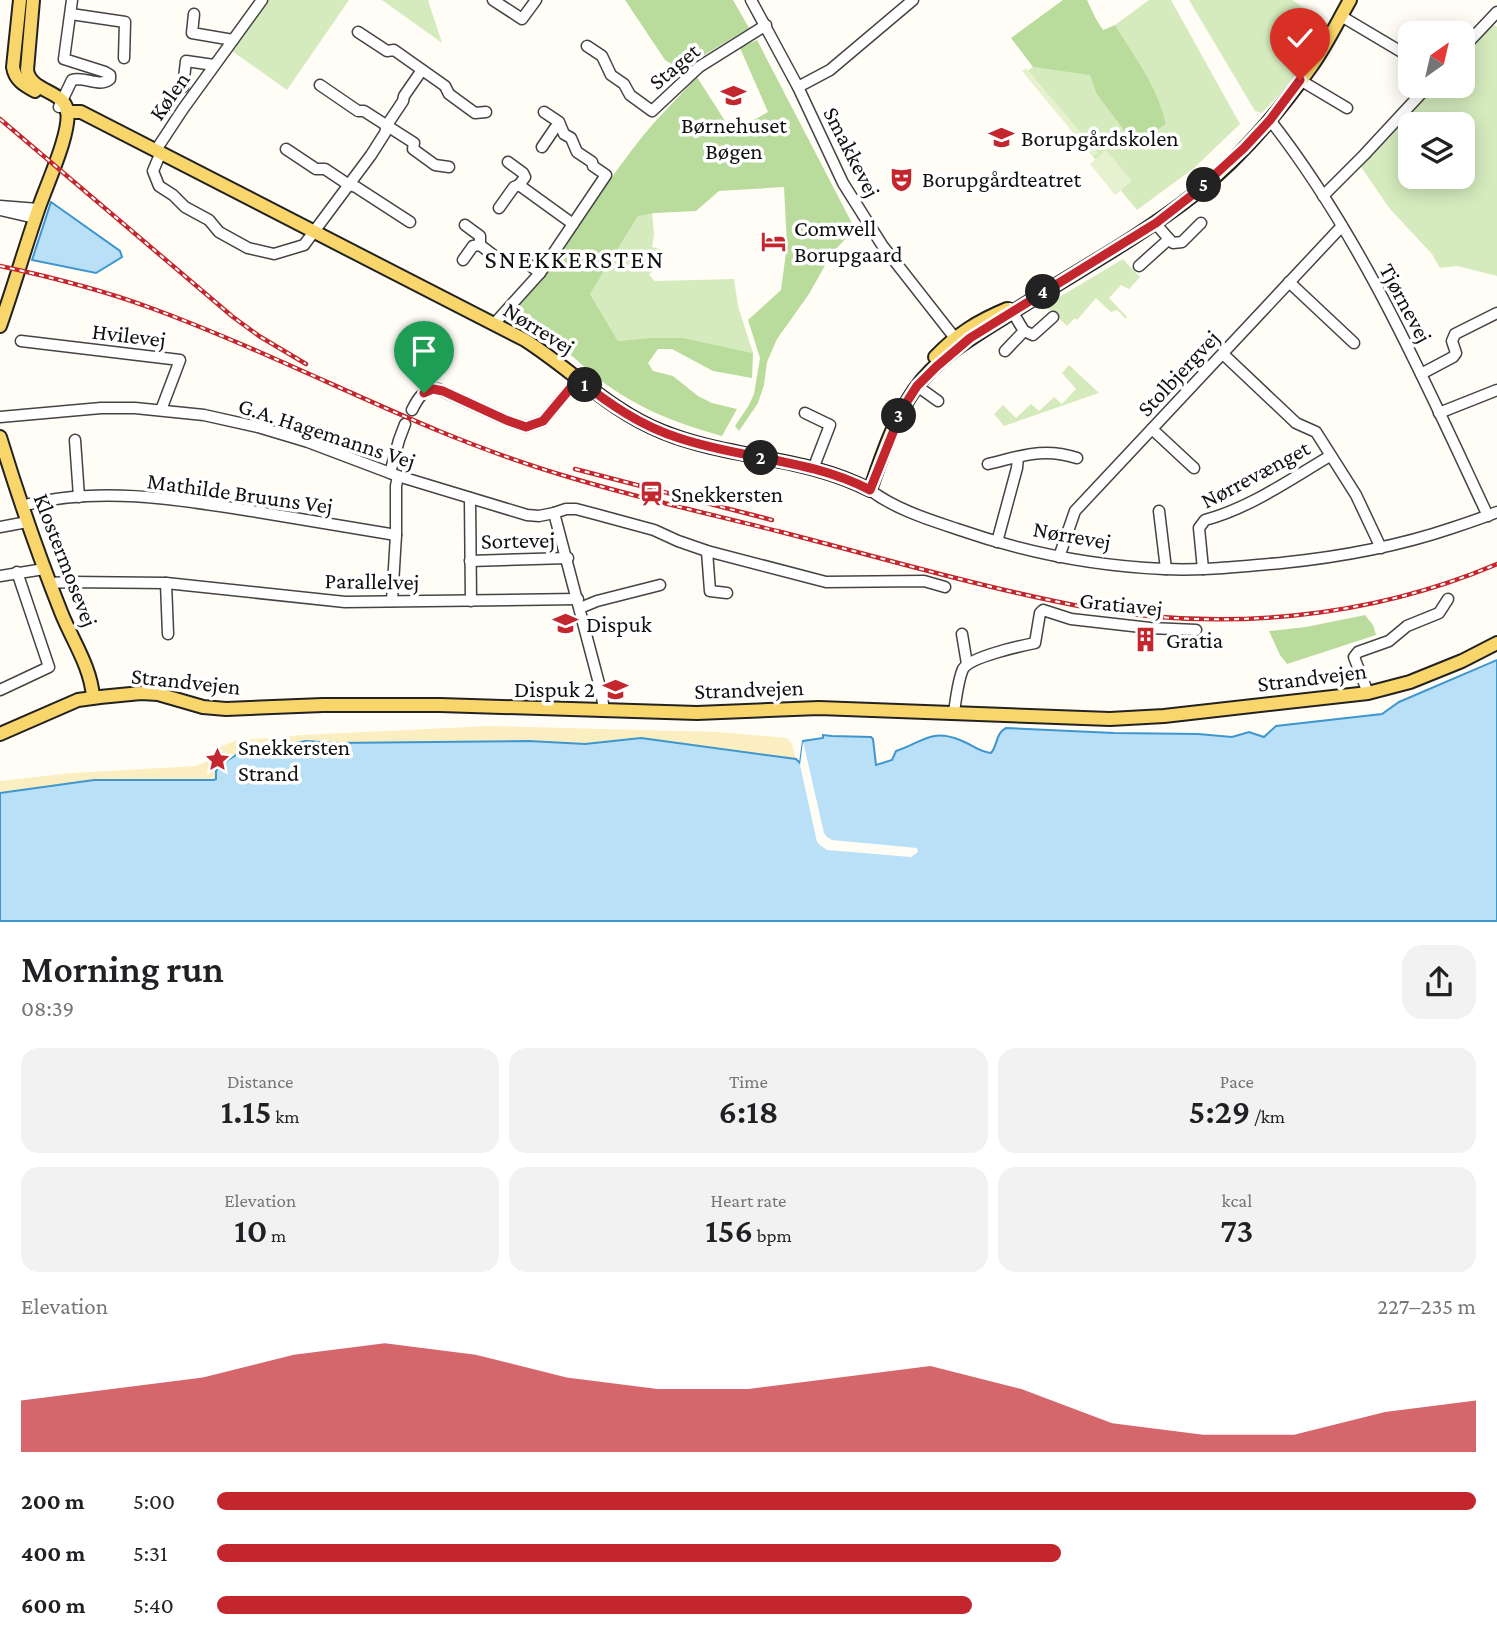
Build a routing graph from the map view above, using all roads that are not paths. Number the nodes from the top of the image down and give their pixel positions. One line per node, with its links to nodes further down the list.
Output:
1 (20, 0): 28 (main road)
2 (33, 0): 28 (main road)
3 (72, 0): 11 (street)
4 (262, 0): 17 (street, Kølen)
5 (493, 0): 6 (street)
6 (536, 0)
7 (751, 0): 14 (street, Smakkevej)
8 (913, 0): 26 (street)
9 (1350, 0): 13 (main road)
10 (1497, 12): 16 (street)
11 (71, 14): 20 (street); 28 (street)
12 (194, 14): 17 (street)
13 (1340, 16): 19 (street); 23 (main road)
14 (766, 26): 18 (street, Staget); 26 (street, Smakkevej)
15 (358, 32): 22 (street)
16 (1475, 35)
17 (233, 40): 21 (street, Kølen)
18 (587, 46)
19 (1398, 50)
20 (124, 58)
21 (214, 65): 25 (street, Kølen); 37 (street, Kølen)
22 (422, 70): 31 (street); 33 (street)
23 (1300, 80): 29 (street); 32 (main road)
24 (320, 86): 33 (street)
25 (183, 88)
26 (798, 88): 66 (street, Smakkevej)
27 (1417, 98): 42 (street)
28 (63, 107): 37 (main road, Nørrevej); 45 (main road)
29 (1347, 108)
30 (544, 111): 34 (street)
31 (486, 112)
32 (1270, 120): 42 (street, Tjørnevej); 47 (main road)
33 (387, 125): 39 (street); 40 (street)
34 (561, 127): 35 (street); 49 (street)
35 (542, 147)
36 (286, 149): 40 (street)
37 (159, 151): 52 (main road, Nørrevej); 52 (street)
38 (508, 162): 41 (street)
39 (449, 167)
40 (349, 185): 46 (street); 52 (street)
41 (519, 185): 44 (street); 49 (street)
42 (1323, 196): 51 (street, Tjørnevej)
43 (0, 208): 45 (street)
44 (499, 208)
45 (36, 214): 63 (main road)
46 (410, 222)
47 (1156, 223): 53 (street); 59 (main road)
48 (1201, 223): 53 (street)
49 (573, 224): 57 (street)
50 (465, 225): 54 (street)
51 (1342, 226): 58 (street, Stolbjergvej); 70 (street, Tjørnevej)
52 (314, 231): 62 (main road, Nørrevej)
53 (1169, 239): 56 (street)
54 (480, 245): 55 (street); 57 (street)
55 (463, 261)
56 (1139, 266)
57 (540, 274): 62 (street)
58 (1289, 282): 67 (street); 69 (street, Stolbjergvej)
59 (1011, 310): 64 (street); 66 (main road)
60 (1497, 313): 70 (street)
61 (1053, 317): 64 (street)
62 (494, 324): 71 (main road, Nørrevej)
63 (0, 326)
64 (1024, 331): 68 (street)
65 (21, 341): 75 (street, Hvilevej)
66 (958, 342): 72 (main road)
67 (1354, 343)
68 (1005, 351)
69 (1223, 354): 81 (street, Stolbjergvej); 84 (street, Nørrevænget)
70 (1421, 374): 78 (street, Tjørnevej)
71 (578, 379): 76 (street); 89 (main road, Nørrevej)
72 (917, 386): 74 (street); 91 (main road)
73 (1497, 390): 78 (street)
74 (938, 401)
75 (161, 410): 79 (street, G.A. Hagemanns Vej); 90 (street, G.A. Hagemanns Vej)
76 (412, 410)
77 (805, 413): 89 (street)
78 (1439, 413): 97 (street, Tjørnevej)
79 (0, 417)
80 (405, 424): 90 (street)
81 (1152, 429): 88 (street); 104 (street, Stolbjergvej)
82 (0, 437): 94 (main road, Klostermosevej)
83 (75, 440): 92 (street)
84 (1330, 456): 102 (street, Nørrevænget); 109 (street, Nørrevænget)
85 (1018, 457): 86 (street); 87 (street); 101 (street)
86 (1077, 458)
87 (988, 464)
88 (1194, 468)
89 (813, 469): 91 (main road, Nørrevej)
90 (394, 475): 93 (street, G.A. Hagemanns Vej); 100 (street)
91 (870, 490): 101 (street, Nørrevej)
92 (79, 497): 94 (street, Mathilde Bruuns Vej); 100 (street, Mathilde Bruuns Vej)
93 (470, 498): 96 (street, G.A. Hagemanns Vej); 106 (street)
94 (22, 506): 98 (main road, Klostermosevej)
95 (1159, 511): 108 (street)
96 (554, 513): 103 (street, G.A. Hagemanns Vej); 105 (street)
97 (1492, 514): 102 (street, Nørrevej)
98 (27, 522): 99 (street); 107 (main road, Klostermosevej)
99 (0, 527)
100 (396, 535): 118 (street)
101 (997, 542): 104 (street, Nørrevej)
102 (1381, 548): 109 (street, Nørrevej)
103 (707, 551): 115 (street, G.A. Hagemanns Vej); 116 (street)
104 (1059, 557): 108 (street, Nørrevej)
105 (568, 558): 106 (street, Sortevej); 120 (street)
106 (470, 561): 119 (street)
107 (44, 569): 110 (street); 112 (main road, Klostermosevej)
108 (1166, 569): 109 (street, Nørrevej)
109 (1203, 569)
110 (17, 572): 111 (street); 126 (street)
111 (0, 576)
112 (50, 583): 113 (street, Parallelvej); 128 (main road, Klostermosevej)
113 (166, 583): 118 (street, Parallelvej); 122 (street)
114 (660, 585): 120 (street, Parallelvej)
115 (945, 587)
116 (727, 593)
117 (1448, 599): 127 (street)
118 (392, 601): 119 (street, Parallelvej)
119 (471, 601): 120 (street, Parallelvej)
120 (579, 603): 129 (street)
121 (1196, 630): 125 (street, Gratiavej)
122 (168, 634)
123 (962, 634): 125 (street)
124 (1497, 643): 127 (main road, Strandvejen)
125 (967, 664): 130 (street)
126 (0, 690)
127 (1368, 693): 130 (main road, Strandvejen)
128 (93, 697): 129 (main road, Strandvejen); 131 (main road, Strandvejen)
129 (604, 710): 130 (main road, Strandvejen)
130 (954, 712)
131 (0, 734)

